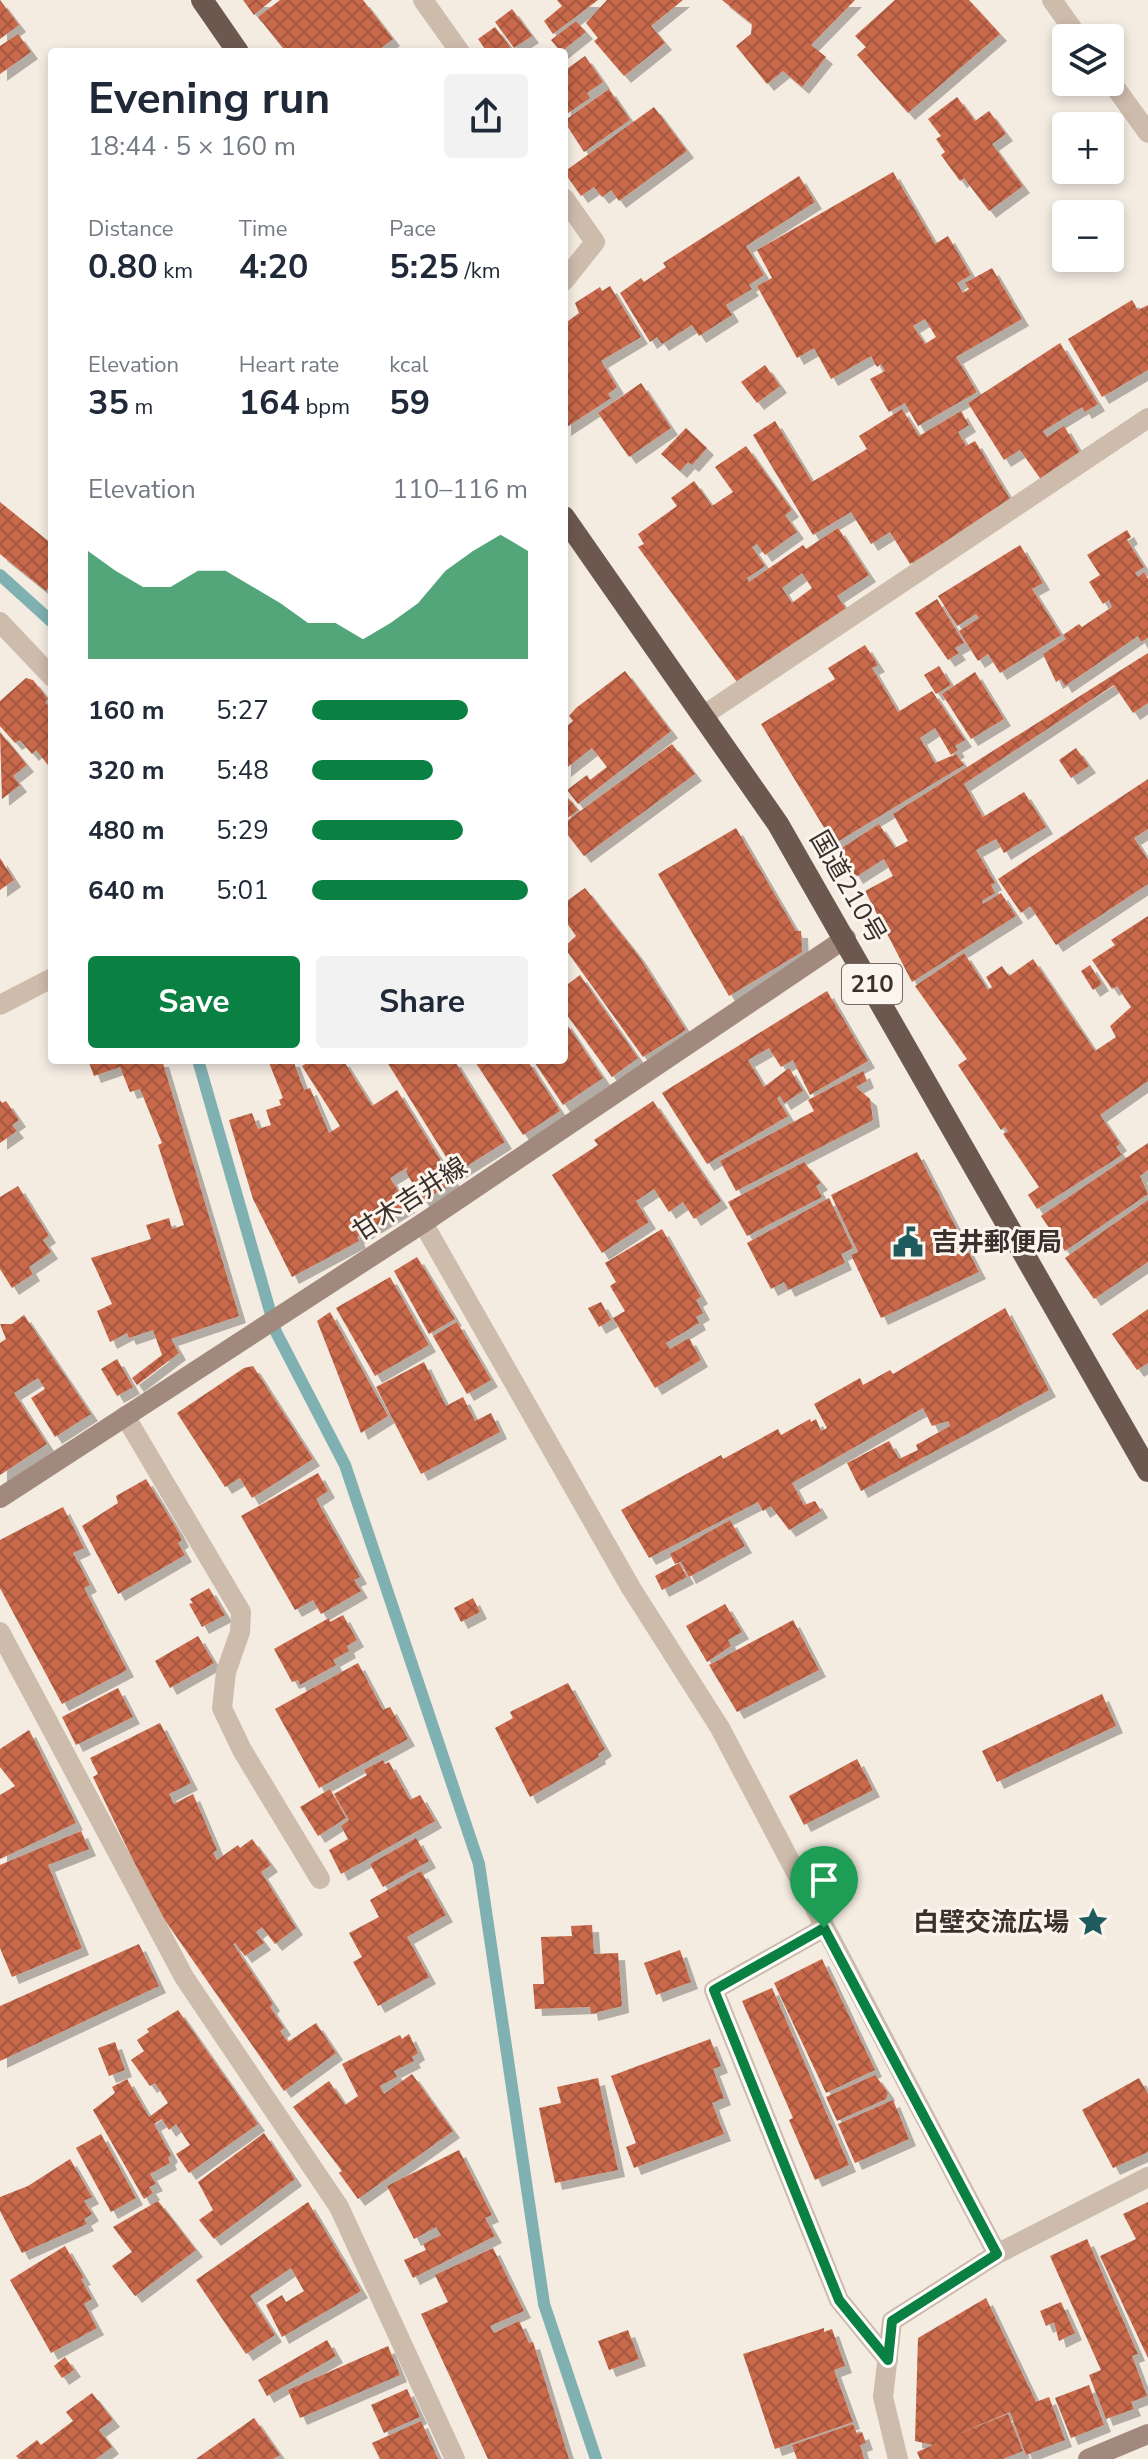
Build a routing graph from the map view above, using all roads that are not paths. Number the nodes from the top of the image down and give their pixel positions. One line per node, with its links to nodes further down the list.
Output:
1 (202, 0): 5 (highway)
2 (423, 0): 6 (street)
3 (1052, 0): 4 (street)
4 (1069, 24)
5 (235, 48)
6 (457, 48)
7 (1121, 96): 8 (street)
8 (1148, 133)
9 (568, 204): 10 (street)
10 (568, 276)
11 (1148, 418): 15 (street)
12 (568, 523): 15 (highway, 国道210号 / 210)
13 (0, 622): 14 (street)
14 (48, 673)
15 (704, 715): 16 (highway, 国道210号 / 210)
16 (846, 938): 19 (main road, 甘木吉井線); 21 (highway, 国道210号 / 210)
17 (48, 980): 18 (street)
18 (0, 1005)
19 (423, 1223): 20 (main road, 甘木吉井線); 25 (street)
20 (125, 1416): 22 (main road, 甘木吉井線); 24 (street)
21 (1148, 1471)
22 (0, 1498)
23 (0, 1632): 30 (street)
24 (320, 1879)
25 (824, 1928): 27 (street); 28 (street)
26 (1148, 2177): 27 (street)
27 (997, 2254): 28 (street)
28 (888, 2360): 31 (street)
29 (1148, 2434): 32 (main road)
30 (455, 2459)
31 (898, 2459)
32 (1088, 2459)

